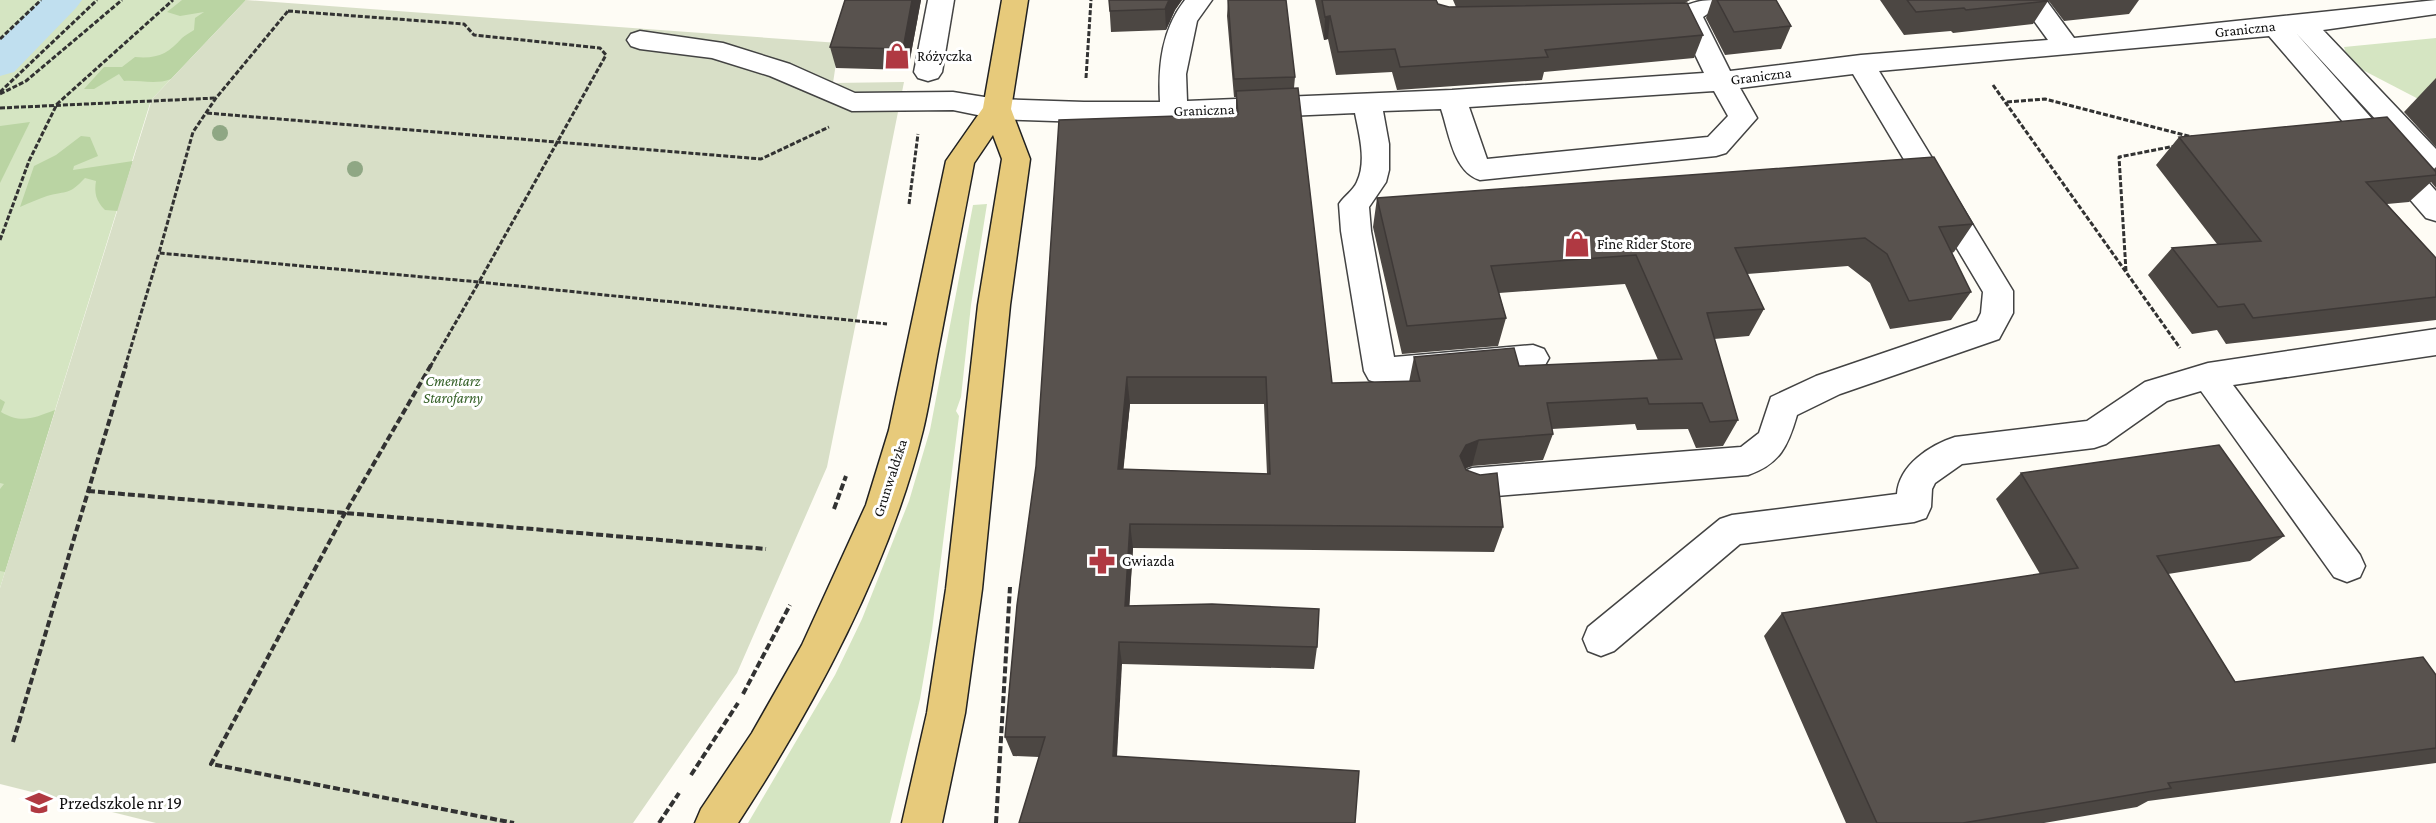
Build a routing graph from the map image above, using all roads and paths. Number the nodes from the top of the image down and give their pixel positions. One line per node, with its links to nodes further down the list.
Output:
1 (41, 0): 14 (path)
2 (97, 0): 21 (path)
3 (122, 0): 21 (path)
4 (173, 0): 27 (path)
5 (941, 0): 18 (street)
6 (1015, 0): 29 (main road, Grunwaldzka)
7 (1091, 0): 31 (path)
8 (1199, 0): 30 (street)
9 (2032, 0): 16 (street)
10 (2436, 6): 12 (street, Graniczna)
11 (1689, 10): 20 (street)
12 (2303, 24): 13 (street, Graniczna); 36 (street)
13 (2275, 26): 16 (street, Graniczna); 39 (street)
14 (0, 39)
15 (640, 40): 24 (street, Graniczna)
16 (2067, 48): 17 (street, Graniczna)
17 (1861, 64): 20 (street, Graniczna); 49 (street)
18 (928, 72)
19 (1989, 80): 26 (path)
20 (1722, 81): 23 (street, Graniczna); 23 (street)
21 (0, 93)
22 (216, 98): 27 (path); 32 (path); 34 (path)
23 (1452, 99): 25 (street, Graniczna)
24 (885, 101): 29 (street, Graniczna); 34 (path)
25 (1367, 102): 30 (street, Graniczna); 46 (street)
26 (2006, 102): 33 (path); 42 (path)
27 (57, 104): 28 (path); 40 (path)
28 (0, 108)
29 (996, 109): 31 (street, Graniczna); 63 (main road, Grunwaldzka); 64 (main road)
30 (1174, 111): 31 (street, Graniczna)
31 (1084, 112)
32 (206, 113): 34 (path); 41 (path)
33 (2194, 138)
34 (557, 143): 43 (path)
35 (2184, 145): 42 (path)
36 (2436, 167)
37 (912, 183): 38 (path)
38 (908, 207)
39 (2436, 210)
40 (0, 240)
41 (159, 253): 43 (path); 50 (path)
42 (2126, 272): 47 (path)
43 (479, 282): 44 (path); 52 (path)
44 (890, 324)
45 (2436, 342): 47 (street)
46 (1533, 358)
47 (2208, 376): 54 (street); 57 (street)
48 (849, 469): 51 (path)
49 (1472, 483)
50 (88, 491): 52 (path); 58 (path)
51 (834, 510)
52 (345, 514): 53 (path); 61 (path)
53 (766, 549)
54 (2347, 566)
55 (1010, 581): 65 (path)
56 (792, 602): 59 (path)
57 (1601, 639)
58 (13, 742)
59 (690, 776)
60 (684, 786): 62 (path)
61 (514, 823)
62 (659, 823)
63 (715, 823)
64 (922, 823)
65 (996, 823)

